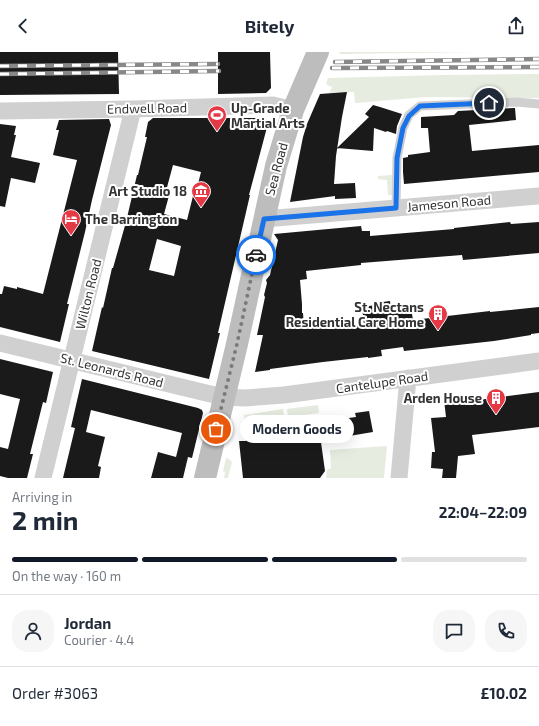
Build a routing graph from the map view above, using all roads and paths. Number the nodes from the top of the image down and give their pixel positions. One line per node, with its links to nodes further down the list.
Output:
1 (318, 52): 5 (main road, Sea Road)
2 (539, 104): 7 (lane)
3 (0, 110): 4 (street, Endwell Road)
4 (133, 110): 5 (street, Endwell Road); 10 (street, Wilton Road)
5 (293, 110): 8 (main road, Sea Road)
6 (539, 196): 7 (street, Jameson Road)
7 (396, 208): 8 (street, Jameson Road)
8 (264, 219): 13 (main road, Sea Road)
9 (0, 343): 10 (street, St. Leonards Road)
10 (71, 361): 13 (street, St. Leonards Road); 14 (street, Wilton Road)
11 (539, 361): 12 (street, Cantelupe Road)
12 (408, 378): 13 (street, Cantelupe Road); 16 (street)
13 (224, 397): 15 (main road, Sea Road)
14 (43, 478)
15 (205, 478)
16 (399, 478)

